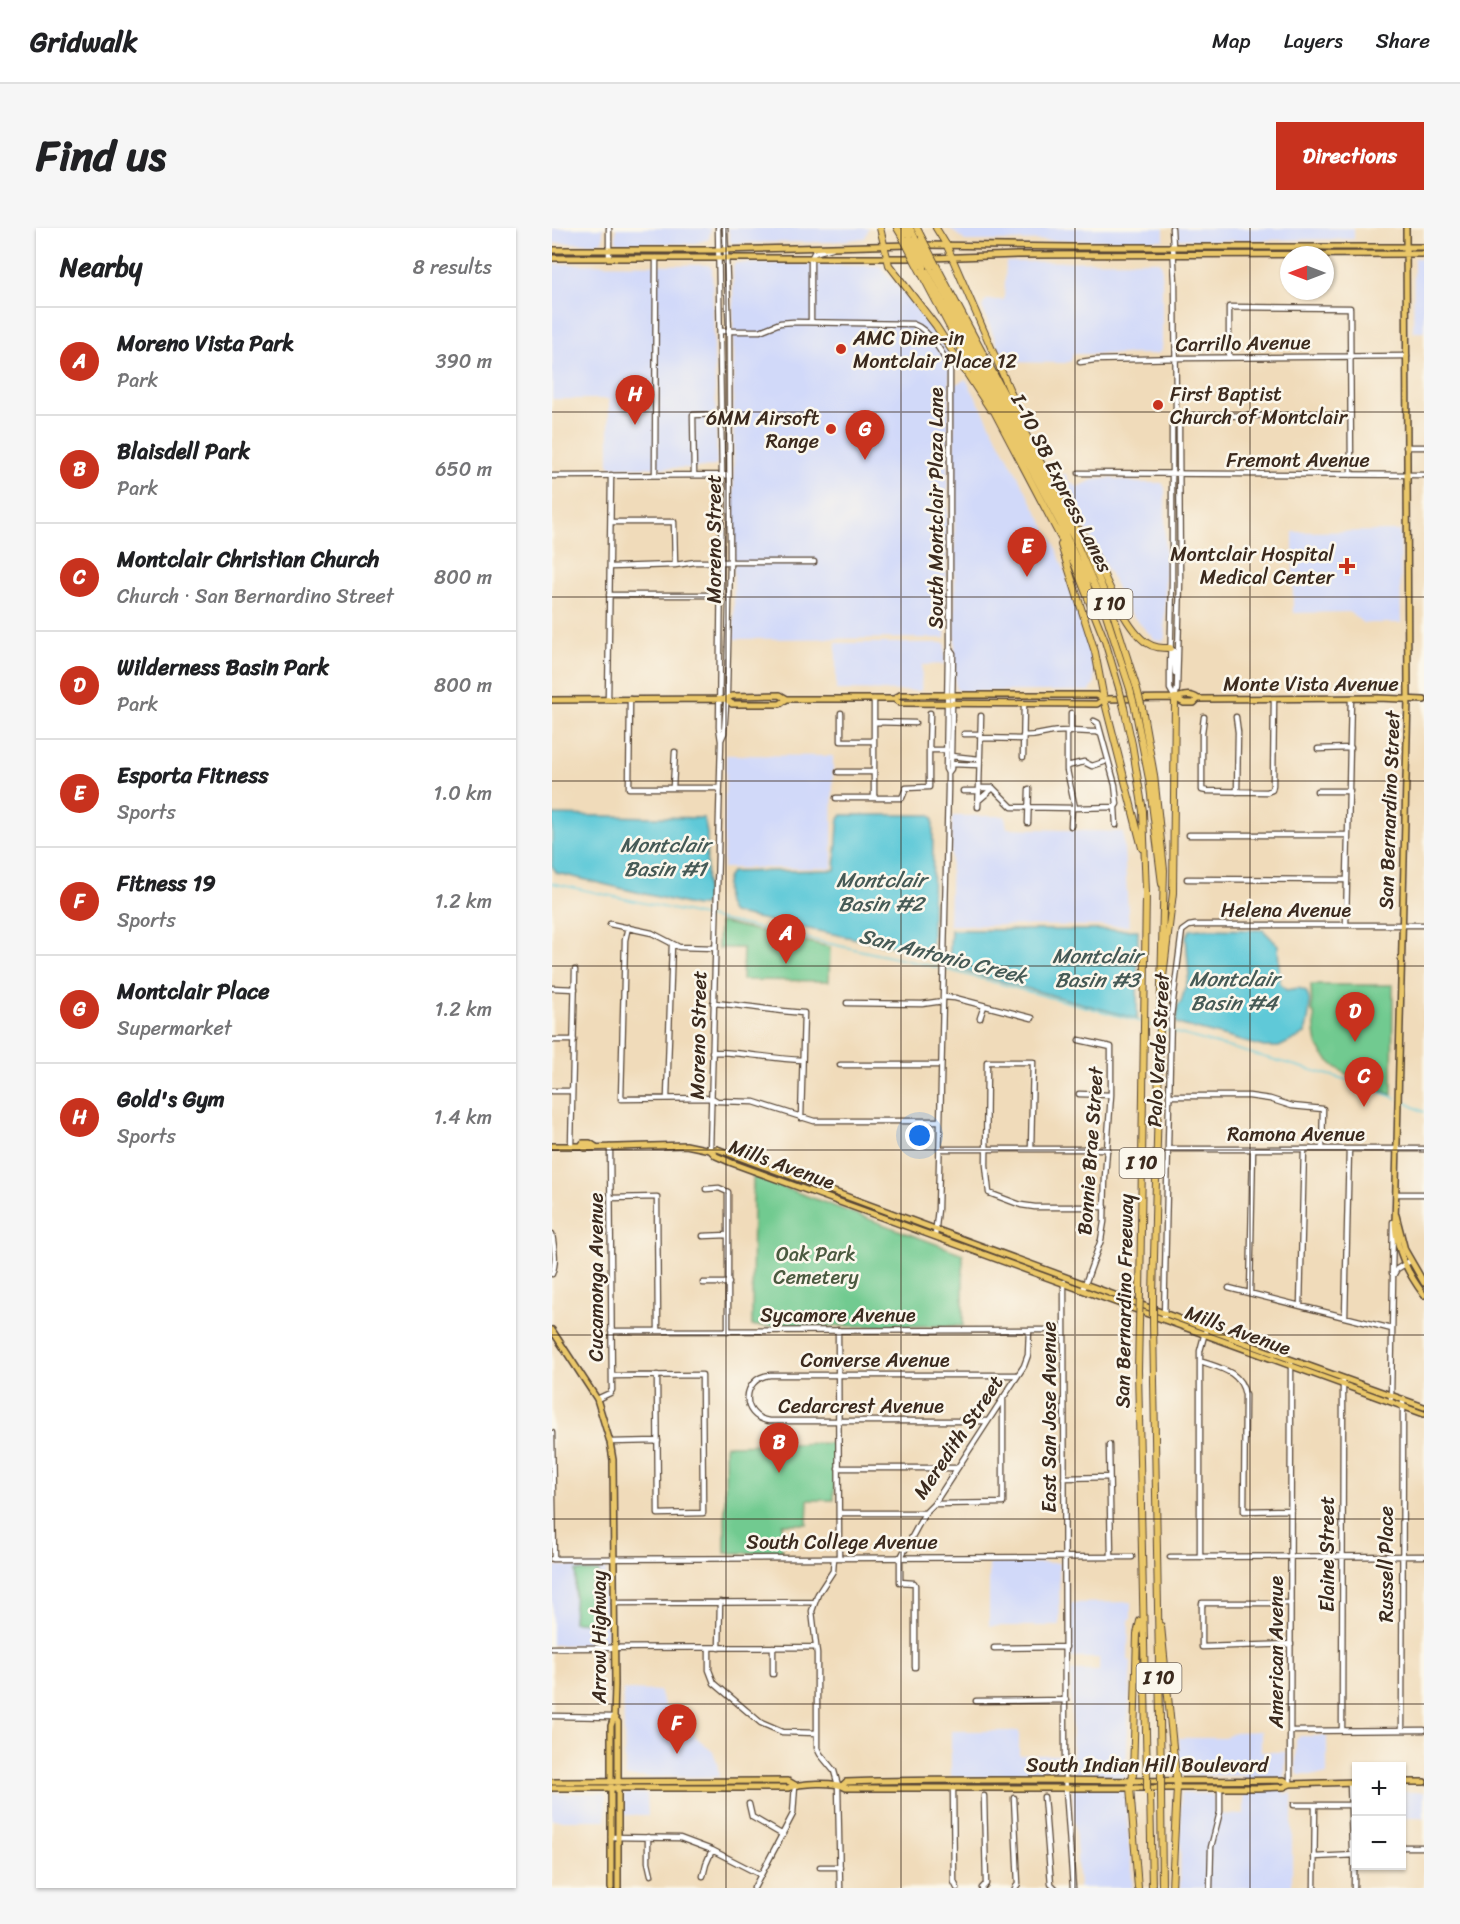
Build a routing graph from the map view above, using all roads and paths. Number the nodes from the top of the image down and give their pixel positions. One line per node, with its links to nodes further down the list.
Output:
1 (609, 228): 20 (street)
2 (718, 228): 21 (street, Moreno Street)
3 (725, 228): 21 (street, Moreno Street)
4 (880, 228): 13 (highway)
5 (897, 228): 12 (highway, San Bernardino Freeway / I 10)
6 (904, 228): 12 (highway)
7 (910, 228): 12 (highway)
8 (917, 228): 12 (highway, San Bernardino Freeway / I 10)
9 (936, 228): 14 (highway)
10 (1172, 228): 15 (street)
11 (1407, 228): 16 (main road, San Bernardino Street)
12 (912, 238): 33 (highway, San Bernardino Freeway / I 10, bridge); 33 (highway, San Bernardino Freeway / I 10, bridge)
13 (884, 244): 14 (main road); 17 (main road); 30 (highway)
14 (947, 246): 15 (main road); 31 (highway)
15 (1173, 246): 16 (main road); 24 (street)
16 (1407, 246): 18 (main road); 22 (main road, San Bernardino Street)
17 (835, 247): 21 (main road); 29 (street)
18 (1424, 247)
19 (552, 250): 20 (main road)
20 (609, 250): 21 (main road); 25 (street)
21 (723, 250): 28 (street, Moreno Street); 32 (street, Moreno Street)
22 (1407, 254): 23 (main road); 24 (main road); 39 (main road, San Bernardino Street)
23 (1424, 254)
24 (1174, 255): 31 (main road); 40 (street)
25 (609, 257): 26 (main road); 27 (main road)
26 (552, 258)
27 (656, 258): 28 (main road); 51 (street)
28 (720, 258): 32 (main road); 35 (street, Moreno Street)
29 (811, 258): 30 (main road); 32 (main road); 34 (street)
30 (887, 258): 31 (main road); 45 (highway)
31 (952, 258): 46 (highway)
32 (727, 259): 36 (street, Moreno Street)
33 (928, 267): 45 (highway, San Bernardino Freeway / I 10); 46 (highway, San Bernardino Freeway / I 10); 71 (highway, I-10 SB Express Lanes); 74 (highway, I-10 SB Express Lanes)
34 (812, 321): 36 (street, South Montclair Plaza Lane); 75 (street, South Montclair Plaza Lane)
35 (720, 331): 36 (street, South Montclair Plaza Lane); 42 (street, Moreno Street)
36 (729, 332): 60 (street, Moreno Street)
37 (1229, 357): 38 (street, Carrillo Avenue); 38 (street); 40 (street, Carrillo Avenue)
38 (1350, 357): 39 (street, Carrillo Avenue); 43 (street)
39 (1407, 357): 47 (main road, San Bernardino Street)
40 (1176, 359): 41 (street, Carrillo Avenue); 44 (street)
41 (1080, 362)
42 (721, 414): 52 (street); 59 (street, Moreno Street)
43 (1350, 415): 44 (street); 55 (street)
44 (1176, 416): 53 (street); 54 (street)
45 (1008, 437): 63 (highway, San Bernardino Freeway / I 10)
46 (1032, 445): 62 (highway, San Bernardino Freeway / I 10)
47 (1406, 447): 48 (street); 56 (main road, San Bernardino Street)
48 (1424, 447)
49 (1079, 473): 53 (street, Fremont Avenue)
50 (611, 475): 51 (street); 58 (street); 61 (street)
51 (655, 475): 52 (street)
52 (694, 475): 59 (street)
53 (1172, 475): 54 (street, Fremont Avenue); 72 (street)
54 (1179, 475): 55 (street, Fremont Avenue); 73 (street)
55 (1351, 475): 56 (street, Fremont Avenue)
56 (1406, 475): 57 (street, Fremont Avenue); 78 (main road, San Bernardino Street)
57 (1424, 475)
58 (552, 476)
59 (722, 476): 60 (street); 64 (street, Moreno Street)
60 (729, 476): 65 (street, Moreno Street)
61 (611, 522): 67 (street); 68 (street)
62 (1074, 523): 72 (highway); 74 (highway, San Bernardino Freeway / I 10)
63 (1057, 530): 71 (highway, San Bernardino Freeway / I 10); 84 (highway)
64 (722, 562): 65 (street); 67 (street); 70 (street, Moreno Street)
65 (730, 562): 66 (street); 80 (street, Moreno Street)
66 (814, 562)
67 (675, 565): 68 (street)
68 (610, 567): 69 (street)
69 (609, 595): 70 (street); 87 (street)
70 (722, 595): 80 (street, Moreno Street)
71 (1093, 608): 141 (highway, San Bernardino Freeway / I 10, bridge)
72 (1170, 648): 73 (street); 76 (street)
73 (1177, 682): 76 (street)
74 (1134, 689): 153 (highway, San Bernardino Freeway / I 10, bridge)
75 (950, 696): 83 (main road, Monte Vista Avenue); 84 (main road, Monte Vista Avenue); 89 (street, South Montclair Plaza Lane)
76 (1175, 698): 84 (main road, Monte Vista Avenue); 85 (main road, Monte Vista Avenue); 153 (highway)
77 (1351, 698): 78 (main road, Monte Vista Avenue); 85 (main road, Monte Vista Avenue); 106 (street)
78 (1408, 698): 88 (main road, Monte Vista Avenue); 146 (main road, San Bernardino Street)
79 (630, 699): 80 (main road, Monte Vista Avenue); 87 (main road, Monte Vista Avenue); 120 (street)
80 (723, 699): 81 (main road, Monte Vista Avenue); 81 (main road, Monte Vista Avenue); 121 (street, Moreno Street)
81 (787, 699): 82 (main road, Monte Vista Avenue)
82 (874, 699): 83 (main road, Monte Vista Avenue); 98 (street)
83 (894, 699): 89 (main road, Monte Vista Avenue)
84 (1104, 699): 90 (main road, Monte Vista Avenue); 141 (highway)
85 (1274, 699): 128 (street)
86 (552, 700): 87 (main road, Monte Vista Avenue)
87 (608, 700)
88 (1424, 700)
89 (950, 704): 90 (main road, Monte Vista Avenue); 109 (street); 111 (street)
90 (1024, 704): 104 (street)
91 (841, 713): 105 (street)
92 (930, 713): 108 (street)
93 (1071, 713): 100 (street)
94 (981, 716): 103 (street)
95 (1204, 717): 128 (street)
96 (1236, 717): 128 (street)
97 (1094, 721): 102 (street)
98 (874, 722): 99 (street); 105 (street)
99 (915, 723)
100 (1069, 732): 102 (street); 104 (street); 116 (street)
101 (964, 734): 103 (street)
102 (1101, 734): 132 (street)
103 (981, 736): 104 (street); 113 (street)
104 (1023, 737): 112 (street)
105 (874, 741): 118 (street)
106 (1351, 748): 107 (street); 127 (street)
107 (1318, 749)
108 (929, 750): 109 (street); 130 (street)
109 (946, 750): 119 (street)
110 (675, 752): 120 (street)
111 (951, 756): 113 (street); 115 (street)
112 (1023, 757)
113 (979, 762): 115 (street); 124 (street)
114 (1104, 762): 116 (street)
115 (951, 764): 119 (street)
116 (1067, 766): 135 (street)
117 (838, 772): 118 (street)
118 (874, 772): 130 (street)
119 (948, 773): 156 (street)
120 (673, 787): 121 (street)
121 (719, 788): 151 (street, Moreno Street)
122 (993, 788): 124 (street); 131 (street); 134 (street)
123 (1029, 789): 134 (street)
124 (979, 790): 125 (street); 131 (street)
125 (963, 791)
126 (1317, 791): 127 (street)
127 (1350, 791): 140 (street)
128 (1237, 792)
129 (837, 798): 130 (street)
130 (874, 798)
131 (978, 800): 133 (street)
132 (1116, 805): 135 (street); 137 (street)
133 (978, 807)
134 (1029, 807): 135 (street); 136 (street)
135 (1073, 808): 138 (street)
136 (1028, 823)
137 (1116, 825)
138 (1071, 826)
139 (1189, 835): 140 (street)
140 (1348, 835): 143 (street)
141 (1144, 854): 273 (highway, San Bernardino Freeway / I 10, bridge)
142 (1186, 879): 143 (street)
143 (1347, 880): 145 (street)
144 (610, 924): 148 (street)
145 (1346, 924): 146 (street, Helena Avenue); 149 (street, Helena Avenue)
146 (1401, 925): 147 (street, Helena Avenue); 190 (main road, San Bernardino Street)
147 (1424, 925)
148 (628, 927): 150 (street); 174 (street)
149 (1185, 928): 173 (street, Palo Verde Street)
150 (672, 944): 151 (street); 174 (street)
151 (715, 948): 157 (street, Moreno Street)
152 (575, 970): 155 (street)
153 (1160, 986): 268 (highway, San Bernardino Freeway / I 10, bridge)
154 (552, 988): 155 (street)
155 (575, 988): 163 (street)
156 (943, 999): 158 (street); 159 (street); 168 (street)
157 (713, 1003): 165 (street, Moreno Street); 166 (street)
158 (847, 1004)
159 (984, 1006): 160 (street); 161 (street)
160 (980, 1018)
161 (1032, 1018)
162 (552, 1040): 163 (street)
163 (574, 1040): 170 (street)
164 (1078, 1040): 172 (street, Bonnie Brae Street)
165 (712, 1052): 166 (street); 175 (street, Moreno Street)
166 (802, 1060): 176 (street)
167 (840, 1065): 168 (street)
168 (941, 1065): 177 (street)
169 (552, 1090): 170 (street)
170 (572, 1090): 179 (street)
171 (1079, 1094): 172 (street)
172 (1111, 1095): 184 (street, Bonnie Brae Street)
173 (1169, 1096): 185 (street, Palo Verde Street); 188 (street)
174 (667, 1098): 175 (street)
175 (712, 1098): 176 (street); 192 (street, Moreno Street)
176 (801, 1118): 177 (street)
177 (940, 1120): 181 (street)
178 (552, 1146): 179 (main road, Mills Avenue)
179 (571, 1146): 180 (main road, Mills Avenue)
180 (610, 1147): 192 (main road, Mills Avenue); 196 (street, Cucamonga Avenue)
181 (939, 1149): 182 (street); 199 (street)
182 (986, 1149): 183 (street); 183 (street); 197 (street)
183 (1031, 1149): 184 (street)
184 (1108, 1149): 197 (street, Bonnie Brae Street)
185 (1168, 1149): 186 (street, Ramona Avenue); 216 (street, Palo Verde Street)
186 (1253, 1149): 187 (street, Ramona Avenue); 213 (street)
187 (1304, 1149): 188 (street, Ramona Avenue); 215 (street)
188 (1322, 1149): 189 (street, Ramona Avenue)
189 (1349, 1149): 190 (street, Ramona Avenue); 217 (street)
190 (1397, 1149): 191 (street, Ramona Avenue); 194 (main road, San Bernardino Street)
191 (1424, 1149)
192 (710, 1150): 199 (main road, Mills Avenue)
193 (706, 1189): 201 (street)
194 (1396, 1194): 195 (street); 198 (main road, San Bernardino Street)
195 (1424, 1194)
196 (611, 1198): 224 (street, Cucamonga Avenue); 225 (street)
197 (1105, 1207): 211 (street, Bonnie Brae Street)
198 (1395, 1213): 203 (main road, San Bernardino Street); 204 (main road, San Bernardino Street); 206 (street)
199 (935, 1233): 207 (main road, Mills Avenue)
200 (552, 1234): 205 (street)
201 (728, 1235): 202 (street); 209 (street)
202 (703, 1236)
203 (1410, 1261): 204 (street); 210 (main road, San Bernardino Street)
204 (1404, 1264): 206 (street); 214 (main road, San Bernardino Street)
205 (552, 1274)
206 (1393, 1276): 218 (street)
207 (1065, 1280): 211 (main road, Mills Avenue); 223 (street, East San Jose Avenue)
208 (704, 1283): 209 (street)
209 (729, 1283): 220 (street)
210 (1424, 1283)
211 (1084, 1287): 216 (main road, Mills Avenue)
212 (1229, 1288): 213 (street)
213 (1250, 1293): 215 (street)
214 (1424, 1294)
215 (1300, 1306): 217 (street)
216 (1164, 1316): 226 (main road, Mills Avenue)
217 (1345, 1317): 218 (street)
218 (1392, 1329): 235 (street)
219 (552, 1330): 236 (main road, Arrow Highway)
220 (728, 1330): 221 (street, Sycamore Avenue); 225 (street, Sycamore Avenue)
221 (838, 1330): 222 (street, Sycamore Avenue); 230 (street)
222 (1029, 1330): 223 (street, Sycamore Avenue); 231 (street, Meredith Street)
223 (1064, 1330): 249 (street, East San Jose Avenue)
224 (611, 1331): 225 (street, Sycamore Avenue); 232 (street, Cucamonga Avenue)
225 (658, 1331)
226 (1206, 1332): 227 (street); 228 (main road, Mills Avenue)
227 (1200, 1361): 252 (street); 262 (street)
228 (1291, 1363): 233 (main road, Mills Avenue); 252 (street, American Avenue)
229 (657, 1375): 232 (street); 244 (street); 244 (street)
230 (838, 1375): 231 (street, Converse Avenue); 237 (street, Converse Avenue); 241 (street)
231 (1018, 1375): 234 (street, Meredith Street)
232 (612, 1376): 236 (street, Cucamonga Avenue)
233 (1343, 1380): 235 (main road, Mills Avenue); 264 (street, Elaine Street)
234 (1003, 1397): 242 (street, Meredith Street); 251 (street)
235 (1391, 1398): 238 (main road, Mills Avenue)
236 (597, 1399): 245 (main road, Arrow Highway)
237 (748, 1399): 241 (street, Cedarcrest Avenue)
238 (1402, 1402): 239 (main road, Mills Avenue); 240 (main road, Mills Avenue); 255 (street, Russell Place)
239 (1424, 1407)
240 (1424, 1414)
241 (838, 1421): 242 (street, Cedarcrest Avenue); 247 (street)
242 (987, 1421): 248 (street, Meredith Street)
243 (552, 1433): 267 (street)
244 (658, 1441): 245 (street)
245 (610, 1442): 265 (main road, Arrow Highway)
246 (1109, 1445): 250 (street)
247 (838, 1468): 248 (street); 253 (street)
248 (956, 1468): 251 (street, Meredith Street)
249 (1064, 1478): 250 (street); 258 (street, East San Jose Avenue)
250 (1109, 1478): 259 (street)
251 (934, 1504): 254 (street, Meredith Street)
252 (1291, 1510): 263 (street, American Avenue)
253 (839, 1513): 254 (street); 266 (street)
254 (925, 1513): 257 (street, Meredith Street)
255 (1401, 1556): 256 (street); 264 (street); 290 (street, Russell Place)
256 (1424, 1556)
257 (900, 1557): 258 (street, South College Avenue); 266 (street, South College Avenue); 283 (street)
258 (1064, 1557): 259 (street, South College Avenue); 277 (street, East San Jose Avenue)
259 (1111, 1557): 260 (street, South College Avenue)
260 (1132, 1557)
261 (1170, 1557): 262 (street)
262 (1200, 1557): 263 (street)
263 (1291, 1557): 264 (street); 272 (street, American Avenue)
264 (1342, 1557): 289 (street, Elaine Street)
265 (614, 1558): 266 (street, South College Avenue); 267 (street, South College Avenue); 271 (main road, Arrow Highway)
266 (836, 1558): 270 (street)
267 (553, 1559)
268 (1156, 1580): 300 (highway); 343 (highway, San Bernardino Freeway / I 10, bridge)
269 (720, 1602): 270 (street); 271 (street); 281 (street)
270 (814, 1602): 276 (street)
271 (614, 1603): 279 (main road, Arrow Highway)
272 (1291, 1603): 274 (street, American Avenue); 274 (street)
273 (1143, 1612): 299 (highway); 342 (highway, San Bernardino Freeway / I 10, bridge)
274 (1291, 1644): 292 (street, American Avenue)
275 (772, 1647): 276 (street); 281 (street); 284 (street)
276 (815, 1647): 293 (street)
277 (1066, 1647): 282 (street); 285 (street, East San Jose Avenue)
278 (552, 1648): 279 (street)
279 (614, 1648): 280 (street); 288 (main road, Arrow Highway)
280 (709, 1648): 281 (street); 293 (street)
281 (719, 1648)
282 (994, 1648)
283 (915, 1667)
284 (773, 1674)
285 (1066, 1700): 286 (street); 298 (street, East San Jose Avenue)
286 (976, 1701)
287 (552, 1716): 288 (street)
288 (614, 1717): 302 (main road, Arrow Highway)
289 (1342, 1730): 290 (street); 292 (street)
290 (1401, 1730): 291 (street)
291 (1424, 1730)
292 (1291, 1731): 301 (street, American Avenue)
293 (817, 1733): 304 (street)
294 (552, 1782): 302 (main road, South Indian Hill Boulevard)
295 (1352, 1782): 301 (main road)
296 (1406, 1782): 297 (main road)
297 (1424, 1782)
298 (1066, 1784): 299 (main road, South Indian Hill Boulevard); 304 (main road, South Indian Hill Boulevard); 306 (main road, South Indian Hill Boulevard); 340 (street, East San Jose Avenue)
299 (1131, 1784): 300 (main road, South Indian Hill Boulevard); 341 (highway)
300 (1177, 1784): 301 (main road, South Indian Hill Boulevard); 307 (main road, South Indian Hill Boulevard); 344 (highway)
301 (1290, 1784): 307 (main road, South Indian Hill Boulevard)
302 (614, 1785): 303 (main road, South Indian Hill Boulevard); 305 (main road, South Indian Hill Boulevard); 317 (main road, Arrow Highway)
303 (795, 1785): 304 (main road, South Indian Hill Boulevard); 316 (street)
304 (840, 1785): 306 (main road, South Indian Hill Boulevard); 326 (street)
305 (552, 1788)
306 (953, 1788): 338 (street)
307 (1220, 1788): 345 (street)
308 (1352, 1794): 315 (street)
309 (984, 1796): 331 (street)
310 (1044, 1797): 333 (street)
311 (1014, 1798): 332 (street)
312 (749, 1804): 316 (street)
313 (1294, 1805): 314 (street)
314 (1315, 1805): 315 (street); 324 (street)
315 (1350, 1805): 322 (street)
316 (783, 1834): 329 (street)
317 (614, 1837): 318 (street); 334 (main road, Arrow Highway); 335 (main road, Arrow Highway)
318 (648, 1837): 321 (street); 328 (street)
319 (1406, 1846): 320 (street)
320 (1424, 1847)
321 (712, 1850): 329 (street); 330 (street)
322 (1352, 1851)
323 (1352, 1855): 324 (street)
324 (1314, 1857): 346 (street)
325 (820, 1866): 326 (street)
326 (840, 1867): 337 (street)
327 (1355, 1870): 347 (street)
328 (651, 1875)
329 (761, 1875): 336 (street)
330 (704, 1876)
331 (984, 1886): 339 (street)
332 (1018, 1887)
333 (1051, 1887)
334 (611, 1888)
335 (618, 1888)
336 (754, 1888)
337 (840, 1888)
338 (957, 1888)
339 (990, 1888)
340 (1073, 1888)
341 (1138, 1888)
342 (1150, 1888)
343 (1162, 1888)
344 (1172, 1888)
345 (1210, 1888)
346 (1314, 1888)
347 (1354, 1888)

